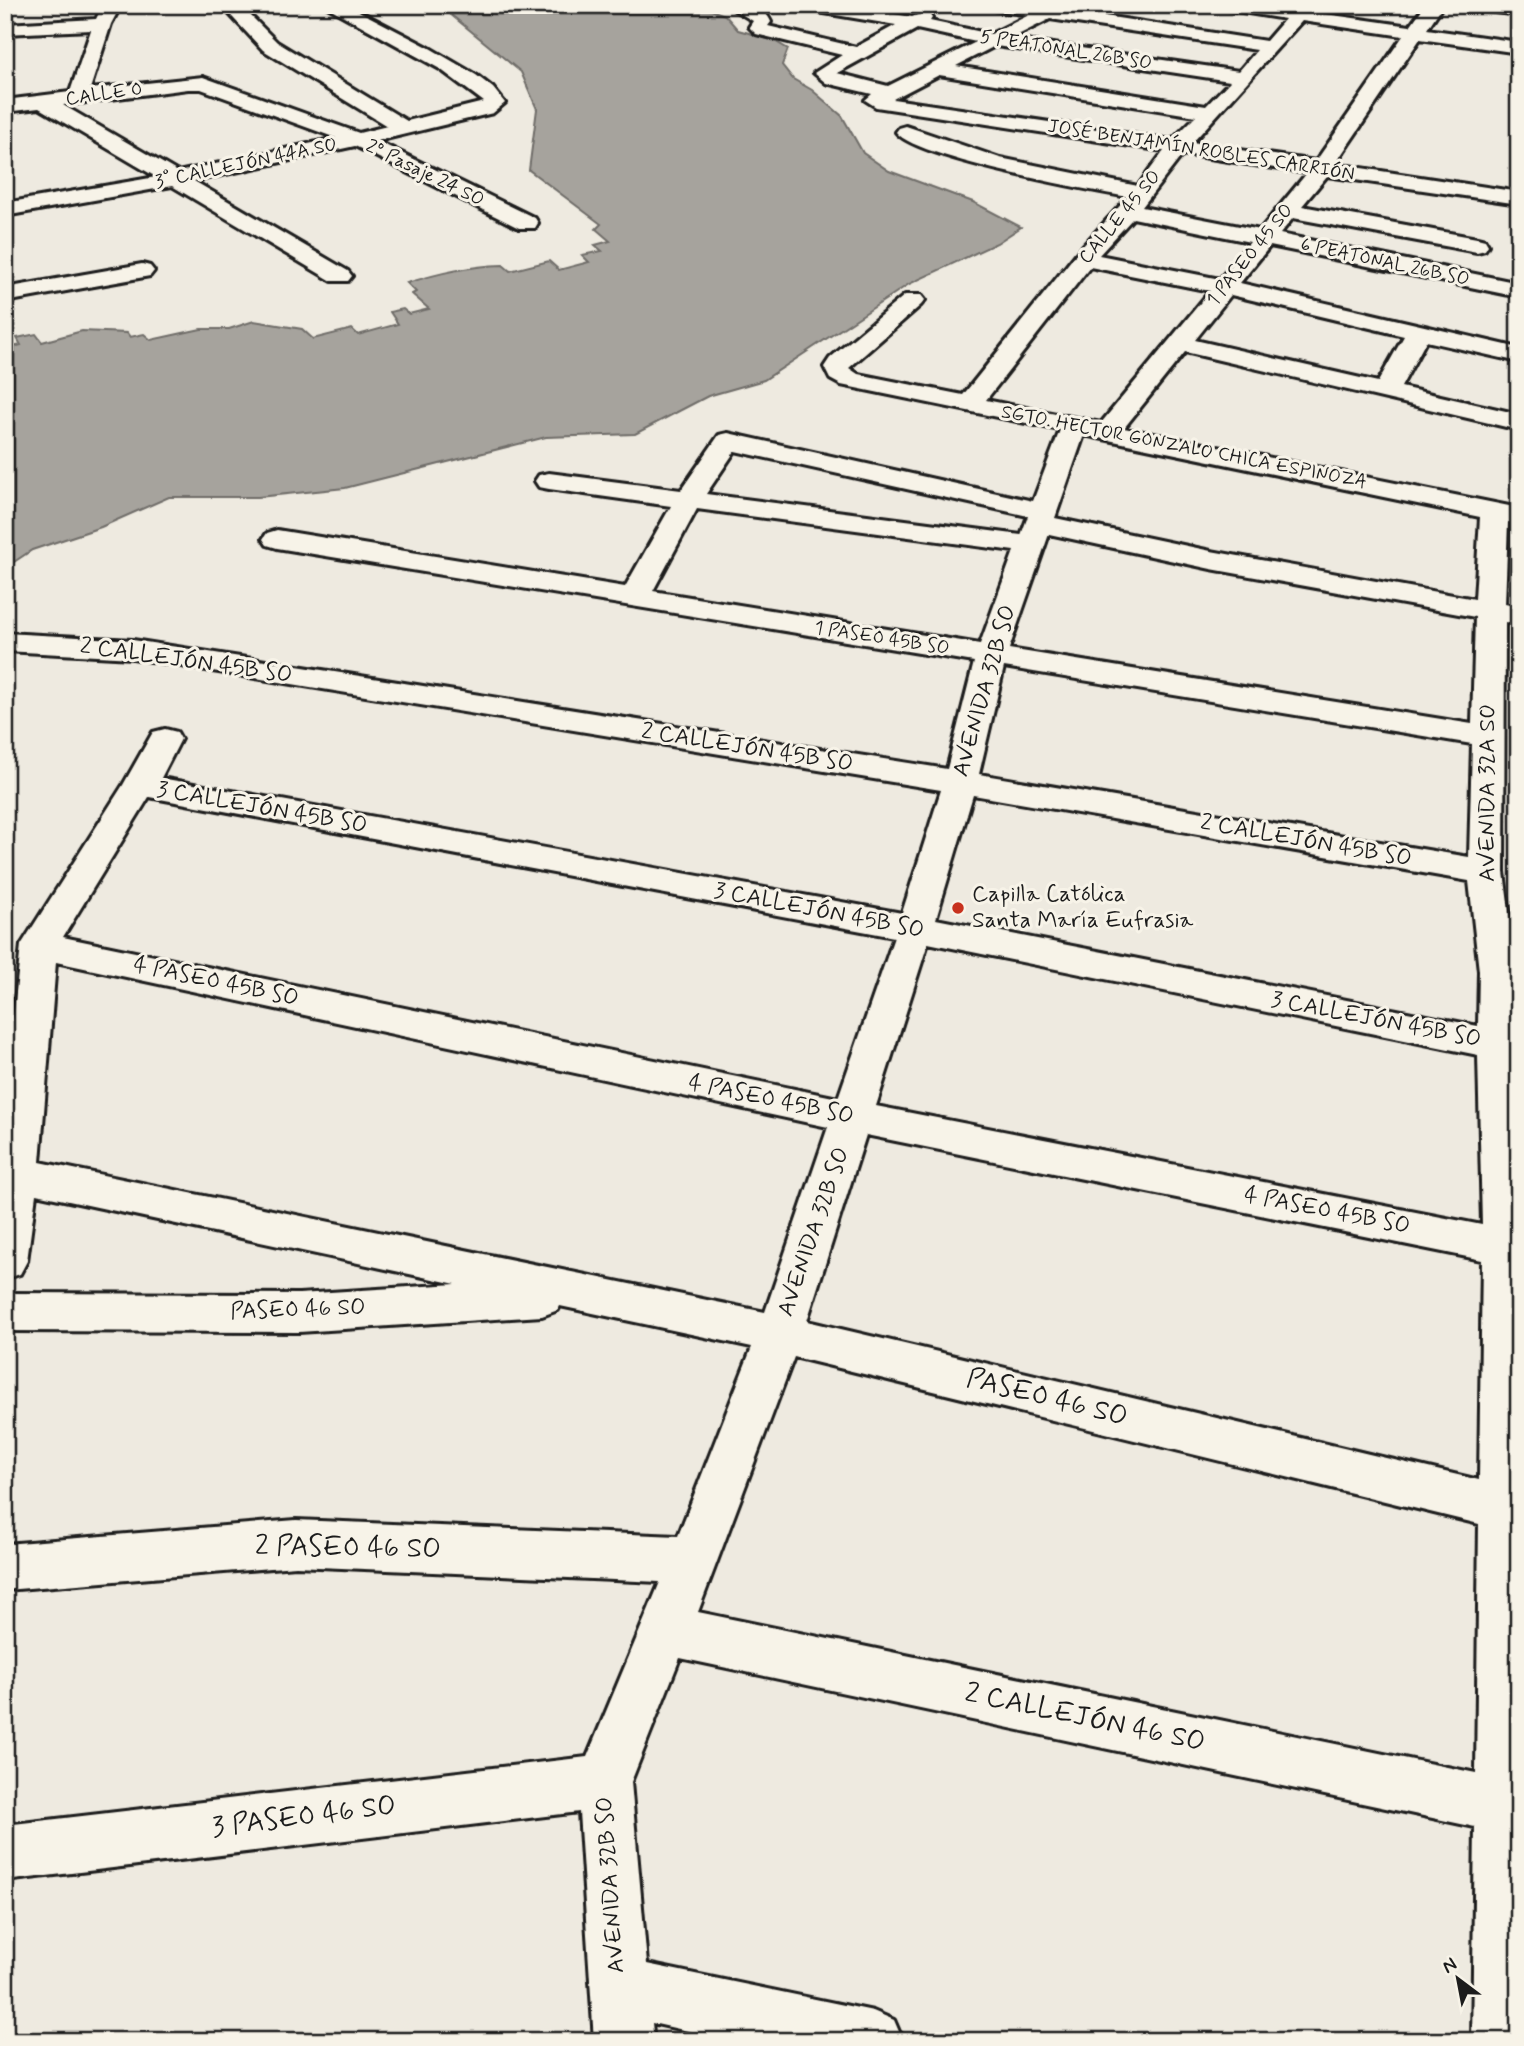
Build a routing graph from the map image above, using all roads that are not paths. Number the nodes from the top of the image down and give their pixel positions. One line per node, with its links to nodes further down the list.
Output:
1 (112, 5): 16 (street)
2 (230, 5): 32 (street, 2º Pasaje 24 SO)
3 (333, 5): 32 (street, 3° CALLEJÓN 44A SO)
4 (734, 5): 19 (street)
5 (806, 5): 12 (street, 5 PEATONAL 26B SO)
6 (942, 5): 15 (street)
7 (995, 5): 11 (street)
8 (1230, 5): 13 (street)
9 (1434, 5): 18 (street, 1 PASEO 45 SO)
10 (1478, 5): 14 (street)
11 (1055, 9): 20 (street); 21 (street)
12 (833, 10): 15 (street, 5 PEATONAL 26B SO); 19 (street)
13 (1303, 10): 18 (street); 21 (street, CALLE 45 SO)
14 (1519, 10)
15 (915, 23): 20 (street, 5 PEATONAL 26B SO); 23 (street)
16 (102, 24): 17 (street); 27 (street)
17 (5, 29)
18 (1416, 33): 22 (street); 36 (street, 1 PASEO 45 SO)
19 (797, 39): 23 (street)
20 (996, 41): 24 (street); 25 (street, 5 PEATONAL 26B SO)
21 (1271, 47): 25 (street, CALLE 45 SO)
22 (1519, 48)
23 (856, 53): 28 (street, JOSÉ BENJAMÍN ROBLES CARRIÓN)
24 (936, 69): 28 (street); 31 (street)
25 (1244, 77): 31 (street, CALLE 45 SO)
26 (203, 83): 27 (street, CALLE O); 34 (street, 2º Pasaje 24 SO)
27 (78, 97): 29 (street, CALLE O)
28 (886, 97): 35 (street, JOSÉ BENJAMÍN ROBLES CARRIÓN)
29 (44, 102): 30 (street, CALLE O); 37 (street)
30 (5, 106)
31 (1209, 112): 35 (street, CALLE 45 SO)
32 (404, 128): 34 (street, 3° CALLEJÓN 44A SO)
33 (906, 132): 39 (street)
34 (358, 139): 37 (street, 3° CALLEJÓN 44A SO); 43 (street, 2º Pasaje 24 SO)
35 (1178, 146): 36 (street, JOSÉ BENJAMÍN ROBLES CARRIÓN); 39 (street, CALLE 45 SO)
36 (1322, 168): 38 (street, JOSÉ BENJAMÍN ROBLES CARRIÓN); 42 (street, 1 PASEO 45 SO)
37 (173, 179): 40 (street, 3° CALLEJÓN 44A SO); 48 (street)
38 (1515, 191): 45 (street)
39 (1143, 193): 41 (street, CALLE 45 SO)
40 (5, 210)
41 (1127, 210): 44 (street, 6 PEATONAL 26B SO); 46 (street, CALLE 45 SO)
42 (1287, 210): 44 (street, 1 PASEO 45 SO); 45 (street)
43 (527, 223)
44 (1264, 237): 49 (street, 6 PEATONAL 26B SO); 50 (street, 1 PASEO 45 SO)
45 (1477, 245): 49 (street)
46 (1084, 259): 50 (street); 58 (street, CALLE 45 SO)
47 (142, 271): 52 (street)
48 (340, 276)
49 (1456, 277): 51 (street, 6 PEATONAL 26B SO)
50 (1225, 287): 54 (street); 55 (street, 1 PASEO 45 SO)
51 (1519, 290)
52 (5, 295)
53 (913, 300): 58 (street, SGTO. HECTOR GONZALO CHICA ESPINOZA)
54 (1418, 333): 56 (street); 57 (street)
55 (1178, 343): 57 (street); 61 (street, 1 PASEO 45 SO)
56 (1519, 355)
57 (1386, 391): 59 (street)
58 (970, 404): 60 (street, SGTO. HECTOR GONZALO CHICA ESPINOZA)
59 (1519, 422)
60 (1075, 424): 61 (street, SGTO. HECTOR GONZALO CHICA ESPINOZA); 65 (street, AVENIDA 32B SO)
61 (1108, 431): 64 (street, SGTO. HECTOR GONZALO CHICA ESPINOZA)
62 (549, 481): 63 (street)
63 (689, 499): 65 (street); 65 (street); 67 (street)
64 (1507, 513): 68 (street, AVENIDA 32A SO)
65 (1037, 527): 68 (street); 70 (street, AVENIDA 32B SO)
66 (277, 539): 67 (street, 1 PASEO 45B SO)
67 (634, 598): 70 (street, 1 PASEO 45B SO)
68 (1504, 614): 72 (street, AVENIDA 32A SO)
69 (5, 642): 73 (street, 2 CALLEJÓN 45B SO)
70 (991, 656): 72 (street, 1 PASEO 45B SO); 73 (street, AVENIDA 32B SO)
71 (165, 738): 74 (street)
72 (1498, 754): 75 (street, AVENIDA 32A SO)
73 (960, 782): 75 (street, 2 CALLEJÓN 45B SO); 76 (street, AVENIDA 32B SO)
74 (140, 785): 76 (street, 3 CALLEJÓN 45B SO); 77 (street)
75 (1486, 872): 78 (street, AVENIDA 32A SO)
76 (915, 928): 79 (street, 3 CALLEJÓN 45B SO); 80 (street, AVENIDA 32B SO)
77 (39, 945): 80 (street, 4 PASEO 45B SO); 82 (street)
78 (1508, 973): 79 (street, AVENIDA 32A SO)
79 (1497, 1044): 81 (street, AVENIDA 32A SO)
80 (853, 1117): 83 (street, 4 PASEO 45B SO); 87 (street, AVENIDA 32B SO)
81 (1511, 1185): 83 (street, AVENIDA 32A SO)
82 (12, 1190): 84 (street); 85 (street, PASEO 46 SO)
83 (1504, 1247): 88 (street, AVENIDA 32A SO)
84 (5, 1261)
85 (590, 1294): 86 (street, PASEO 46 SO); 87 (street, PASEO 46 SO)
86 (5, 1312)
87 (780, 1334): 89 (street, PASEO 46 SO); 90 (street, AVENIDA 32B SO)
88 (1512, 1419): 89 (street, AVENIDA 32A SO)
89 (1504, 1508): 93 (street, AVENIDA 32A SO)
90 (691, 1560): 91 (street, 2 PASEO 46 SO); 92 (street, AVENIDA 32B SO)
91 (5, 1566)
92 (666, 1630): 94 (street, AVENIDA 32B SO); 95 (street, 2 CALLEJÓN 46 SO)
93 (1511, 1725): 95 (street, AVENIDA 32A SO)
94 (604, 1782): 96 (street, 3 PASEO 46 SO); 97 (street, AVENIDA 32B SO)
95 (1503, 1806): 99 (street, AVENIDA 32A SO)
96 (5, 1853)
97 (622, 2014): 98 (street)
98 (873, 2041)
99 (1502, 2041)

